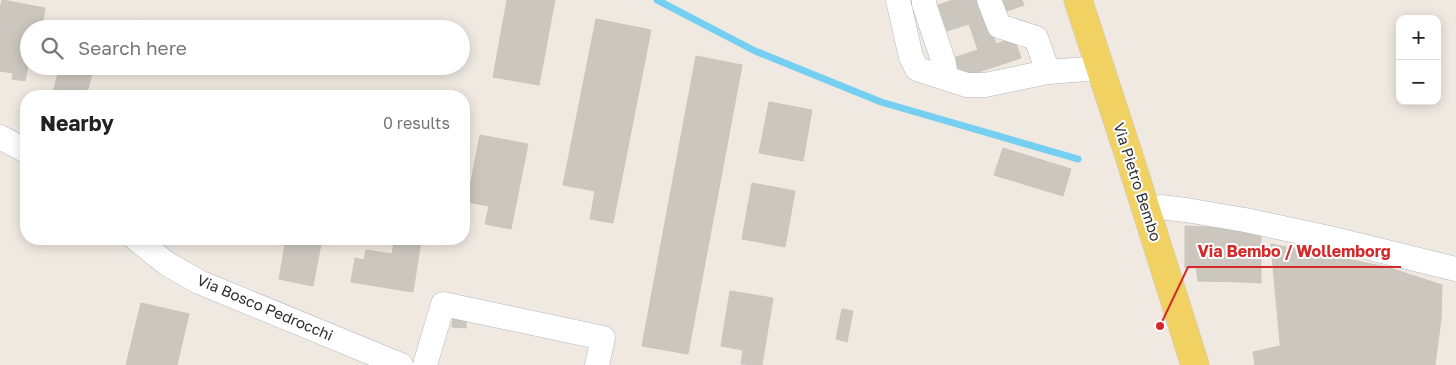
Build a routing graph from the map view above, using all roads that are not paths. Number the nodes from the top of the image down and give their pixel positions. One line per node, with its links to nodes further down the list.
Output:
1 (898, 0): 7 (street)
2 (924, 0): 7 (street)
3 (989, 0): 6 (street)
4 (1078, 0): 5 (main road, Via Pietro Bembo)
5 (1100, 68): 6 (street); 10 (main road, Via Pietro Bembo)
6 (1048, 72): 7 (street)
7 (946, 78)
8 (0, 137): 9 (street)
9 (20, 148)
10 (1146, 211): 12 (street); 16 (main road, Via Pietro Bembo)
11 (144, 245): 13 (street, Via Bosco Pedrocchi)
12 (1456, 269)
13 (401, 365)
14 (425, 365): 15 (street)
15 (597, 365)
16 (1195, 365)

